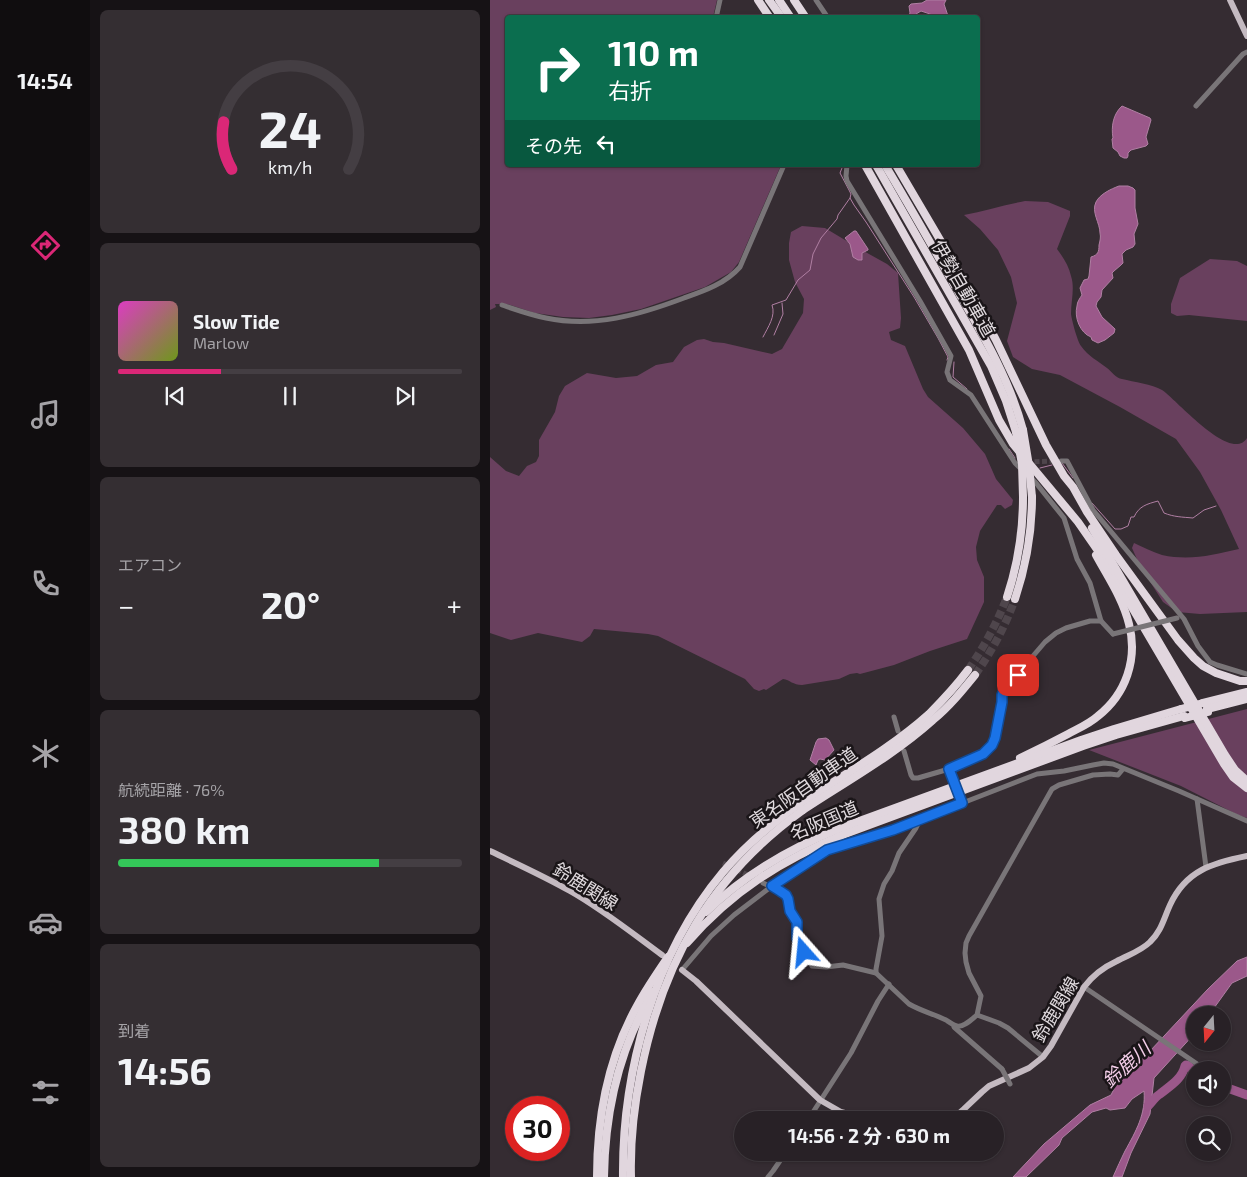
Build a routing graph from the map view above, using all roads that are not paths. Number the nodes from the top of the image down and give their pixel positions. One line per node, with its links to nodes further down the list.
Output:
1 (720, 0): 8 (street)
2 (758, 0): 9 (highway)
3 (769, 0): 10 (highway)
4 (779, 0): 11 (highway)
5 (794, 0): 12 (highway)
6 (816, 0): 13 (street)
7 (1230, 0): 14 (main road)
8 (717, 15)
9 (768, 15)
10 (780, 15)
11 (790, 15)
12 (804, 15)
13 (826, 15)
14 (1247, 36)
15 (1247, 52): 16 (street)
16 (1196, 106)
17 (783, 167): 23 (street)
18 (847, 167): 30 (street)
19 (866, 167): 27 (highway)
20 (877, 167): 24 (highway, 伊勢自動車道)
21 (886, 167): 24 (highway, 伊勢自動車道)
22 (897, 167): 26 (highway)
23 (502, 305)
24 (1019, 431): 28 (highway, bridge)
25 (1061, 461): 32 (street)
26 (1064, 476): 34 (highway); 46 (highway)
27 (1060, 500): 45 (highway); 47 (highway)
28 (1011, 598)
29 (1177, 618): 30 (street, bridge)
30 (1101, 621): 44 (street)
31 (968, 670): 50 (highway, 東名阪自動車道)
32 (1247, 674)
33 (975, 675): 50 (highway, 東名阪自動車道)
34 (1247, 682)
35 (1247, 692): 38 (highway, 名阪国道)
36 (1247, 699): 38 (highway, 名阪国道)
37 (1247, 704): 38 (highway)
38 (1206, 708): 39 (highway, 名阪国道, bridge)
39 (1183, 714): 45 (highway, 名阪国道); 72 (highway, 名阪国道)
40 (894, 717): 41 (street)
41 (898, 731)
42 (904, 750): 44 (street)
43 (1123, 769): 48 (street); 49 (street); 63 (street)
44 (949, 770): 49 (street, bridge)
45 (983, 776): 72 (highway, 名阪国道)
46 (1247, 781)
47 (1247, 788)
48 (1197, 799): 52 (street); 55 (street)
49 (961, 801): 51 (street)
50 (801, 807): 78 (highway, 東名阪自動車道, bridge); 79 (highway, 東名阪自動車道, bridge)
51 (920, 820): 57 (street); 60 (street)
52 (1247, 821)
53 (490, 851): 58 (main road, 鈴鹿関線)
54 (1247, 856): 55 (main road, 鈴鹿関線)
55 (1206, 867): 62 (main road, 鈴鹿関線)
56 (763, 883): 57 (street)
57 (772, 886): 59 (street); 60 (street)
58 (662, 955)
59 (682, 970): 68 (main road)
60 (876, 973): 61 (street)
61 (889, 984): 64 (street); 68 (street)
62 (1084, 987): 65 (main road, 鈴鹿関線); 66 (street)
63 (977, 1015): 64 (street); 65 (street)
64 (953, 1024): 67 (street, bridge)
65 (1043, 1057): 71 (main road, 鈴鹿関線)
66 (1193, 1061)
67 (1010, 1084)
68 (820, 1100): 69 (street); 70 (main road)
69 (813, 1111)
70 (839, 1111)
71 (962, 1111)
72 (603, 1128): 74 (highway); 75 (highway, 名阪国道); 76 (highway, 名阪国道); 77 (highway)
73 (780, 1161): 80 (street)
74 (592, 1177)
75 (597, 1177)
76 (604, 1177)
77 (609, 1177)
78 (623, 1177)
79 (631, 1177)
80 (768, 1177)

